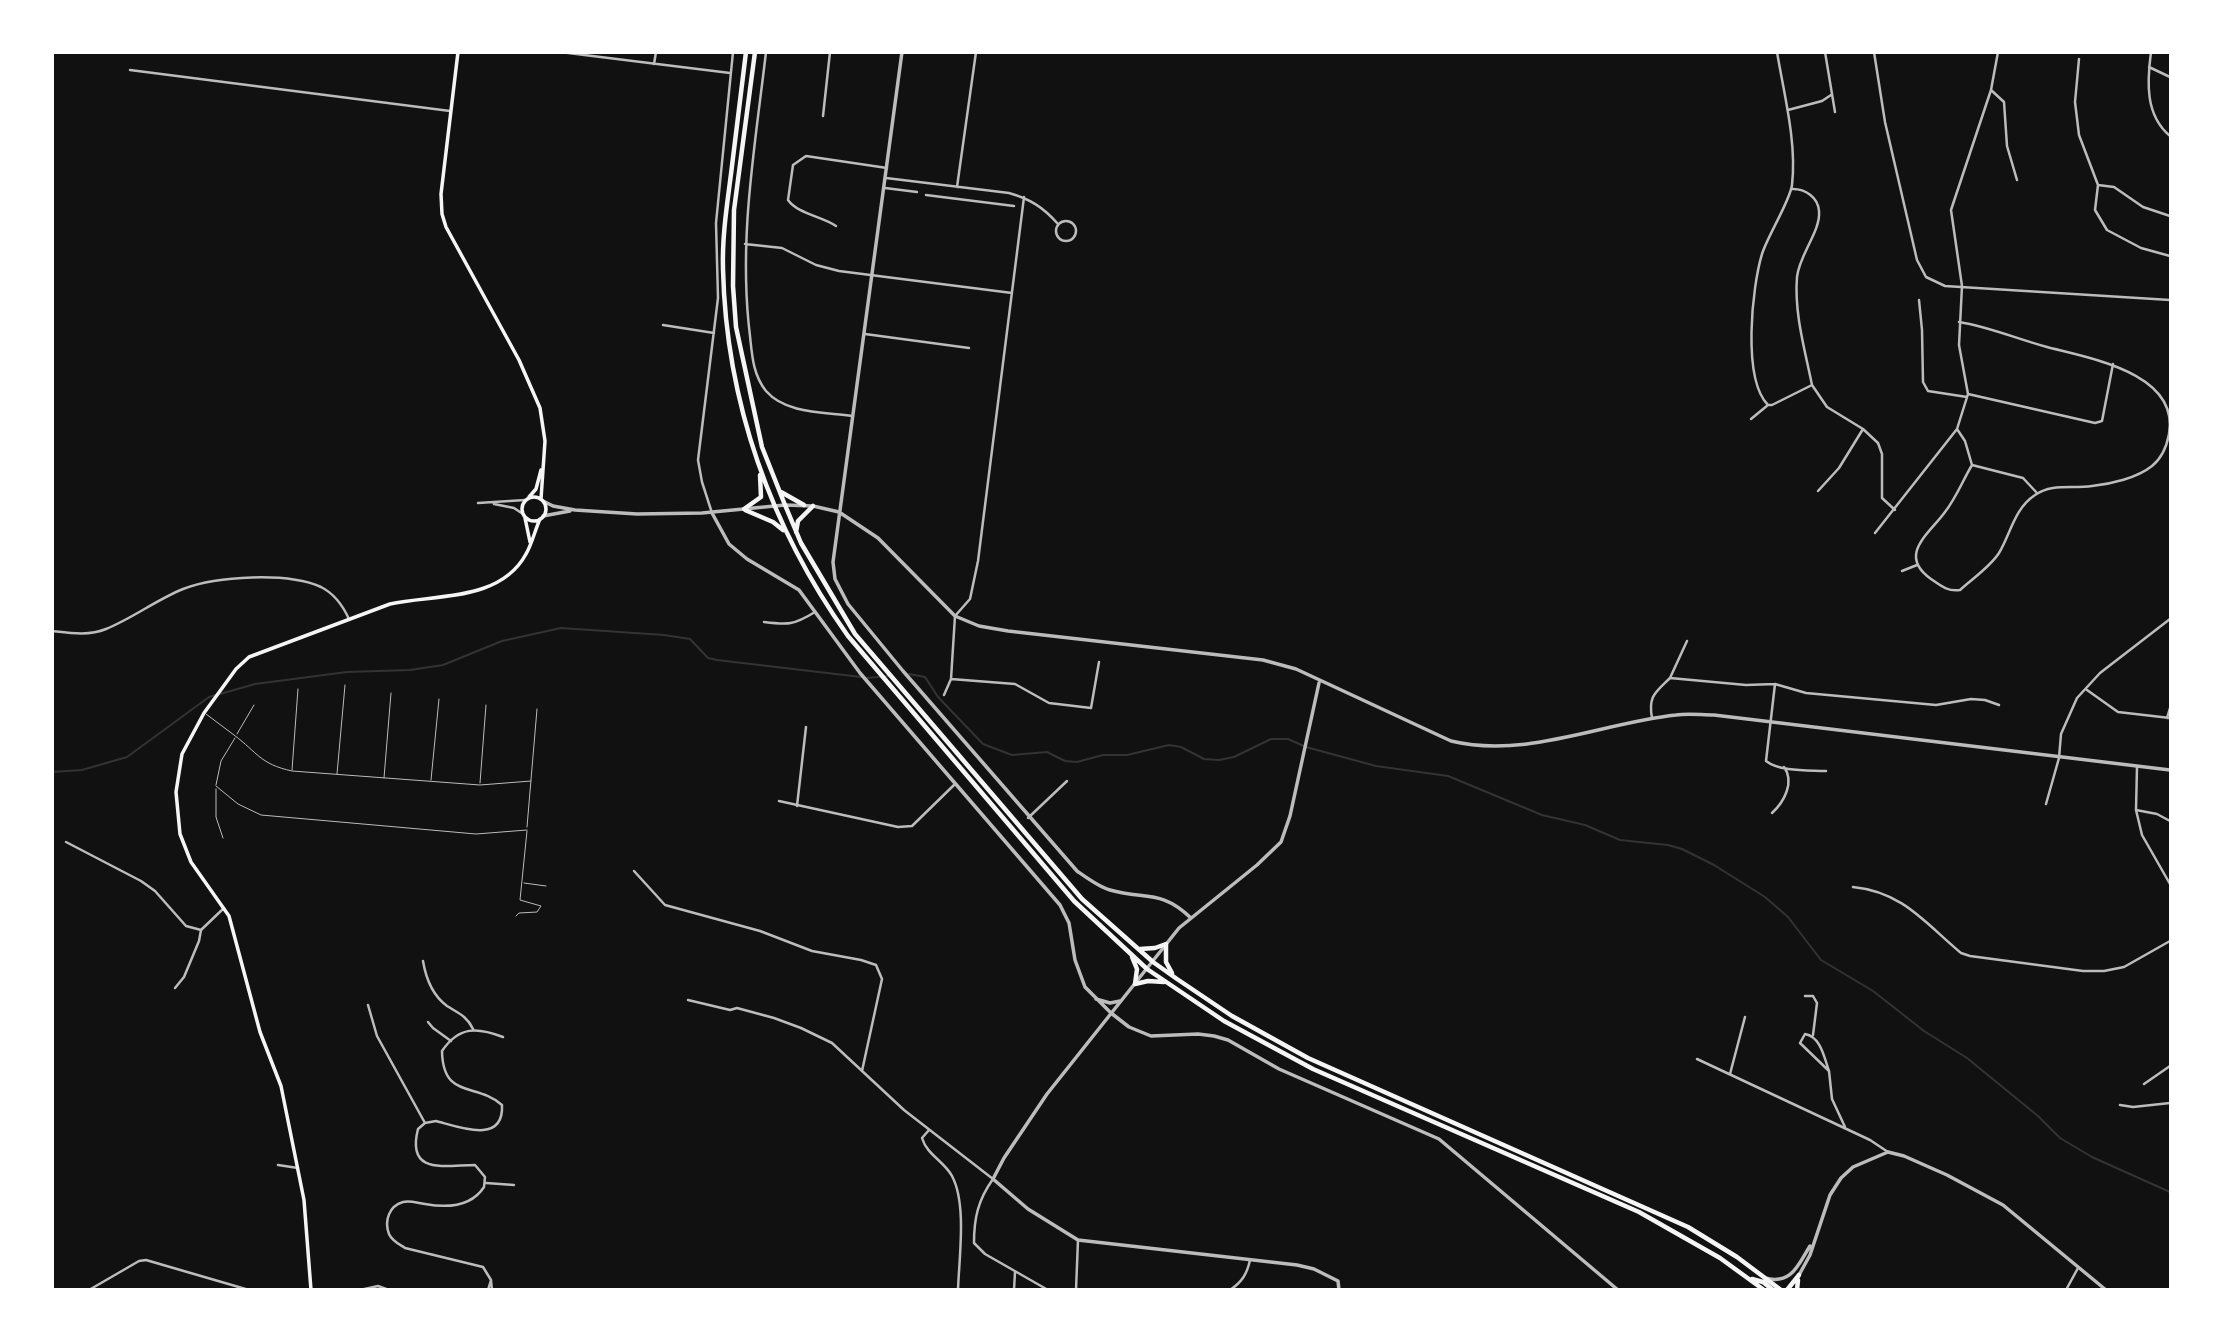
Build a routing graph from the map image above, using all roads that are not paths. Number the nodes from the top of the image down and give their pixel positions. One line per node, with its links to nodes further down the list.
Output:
1 (458, 52): 24 (main road)
2 (560, 52): 17 (street)
3 (656, 52): 17 (street)
4 (733, 52): 20 (street)
5 (746, 52): 65 (highway)
6 (755, 52): 66 (highway)
7 (766, 52): 43 (street)
8 (830, 52): 27 (street)
9 (902, 52): 29 (street)
10 (976, 52): 33 (street)
11 (1777, 52): 25 (street)
12 (1825, 52): 23 (street)
13 (1874, 52): 46 (street)
14 (1998, 52): 22 (street)
15 (2151, 52): 18 (street)
16 (2079, 59): 32 (street)
17 (654, 64): 20 (street)
18 (2149, 67): 21 (street); 28 (street)
19 (130, 70): 24 (street)
20 (730, 73): 52 (street)
21 (2171, 76)
22 (1990, 90): 31 (street); 46 (street)
23 (1831, 95): 25 (street); 26 (street)
24 (450, 111): 63 (main road)
25 (1787, 111): 35 (street)
26 (1835, 112)
27 (823, 116)
28 (2171, 136)
29 (887, 168): 30 (street); 42 (street)
30 (886, 178): 33 (street); 34 (street)
31 (2017, 180)
32 (2098, 186): 40 (street); 44 (street)
33 (957, 187): 38 (street)
34 (885, 188): 36 (street); 45 (street)
35 (1792, 189): 56 (street); 58 (street)
36 (917, 192)
37 (926, 195): 39 (street)
38 (1024, 197): 41 (street); 47 (street)
39 (1014, 206)
40 (2171, 216)
41 (1058, 223): 41 (street)
42 (836, 226)
43 (745, 244): 45 (street); 59 (street)
44 (2171, 256)
45 (873, 275): 47 (street); 53 (street)
46 (1962, 286): 49 (street); 50 (street)
47 (1012, 293): 91 (street)
48 (1919, 300): 57 (street)
49 (2171, 300)
50 (1959, 323): 55 (street); 57 (street)
51 (663, 325): 52 (street)
52 (714, 333): 81 (street)
53 (865, 334): 54 (street); 59 (street)
54 (969, 348)
55 (2113, 364): 57 (street); 68 (street)
56 (1812, 385): 58 (street); 61 (street)
57 (1968, 395): 62 (street)
58 (1768, 405): 60 (street)
59 (852, 416): 80 (street)
60 (1751, 419)
61 (1863, 429): 67 (street); 79 (street)
62 (1957, 429): 64 (street); 79 (street)
63 (543, 461): 69 (main road); 70 (main road)
64 (1972, 464): 68 (street); 88 (street)
65 (760, 467): 75 (highway); 77 (highway)
66 (779, 491): 73 (highway); 74 (highway)
67 (1818, 491)
68 (2037, 493): 88 (street)
69 (527, 498): 70 (main road); 72 (street); 82 (main road)
70 (542, 500): 78 (street); 83 (main road)
71 (478, 503): 72 (street)
72 (491, 503): 82 (street)
73 (785, 505): 74 (street); 75 (street); 85 (highway)
74 (804, 505): 76 (street)
75 (773, 506): 77 (street); 84 (highway)
76 (813, 506): 80 (street); 85 (highway)
77 (744, 509): 81 (street); 84 (highway)
78 (575, 510): 81 (street); 83 (street)
79 (1895, 510): 86 (street)
80 (839, 512): 91 (street); 138 (street)
81 (712, 513): 90 (street)
82 (524, 515): 83 (main road); 87 (main road)
83 (541, 518): 87 (main road)
84 (786, 533): 155 (highway)
85 (796, 533): 154 (highway)
86 (1875, 533)
87 (530, 544): 92 (main road)
88 (1917, 565): 89 (street)
89 (1902, 571)
90 (815, 611): 94 (street); 131 (street)
91 (955, 616): 99 (street); 100 (street)
92 (349, 619): 95 (street); 113 (main road)
93 (2171, 620): 104 (street)
94 (764, 622)
95 (52, 631)
96 (1687, 641): 98 (street)
97 (1099, 662): 99 (street)
98 (1670, 678): 101 (street); 115 (street)
99 (951, 679): 106 (street)
100 (1320, 682): 115 (street); 150 (street)
101 (1775, 684): 110 (street); 116 (street)
102 (345, 685): 125 (lane)
103 (298, 689): 123 (lane)
104 (2085, 689): 114 (street); 119 (street)
105 (391, 693): 126 (lane)
106 (944, 695)
107 (439, 699): 127 (lane)
108 (254, 705): 118 (lane)
109 (486, 705): 130 (lane)
110 (1999, 705)
111 (2171, 708): 114 (street)
112 (537, 709): 128 (lane)
113 (205, 713): 118 (lane); 148 (main road)
114 (2169, 718)
115 (1652, 719): 116 (street)
116 (1770, 722): 119 (street); 121 (street)
117 (806, 727): 135 (street)
118 (236, 736): 123 (lane); 132 (lane)
119 (2059, 758): 120 (street); 134 (street)
120 (2137, 766): 122 (street); 136 (street)
121 (1784, 767): 124 (street); 137 (street)
122 (2171, 770)
123 (292, 771): 125 (lane)
124 (1826, 771)
125 (337, 775): 126 (lane)
126 (384, 778): 127 (lane)
127 (431, 781): 130 (lane)
128 (531, 781): 130 (lane); 140 (lane)
129 (1067, 781): 138 (street)
130 (480, 785)
131 (954, 785): 135 (street); 164 (street)
132 (216, 786): 140 (lane); 141 (lane)
133 (779, 801): 135 (street)
134 (2046, 804)
135 (797, 806)
136 (2136, 810): 139 (street); 145 (street)
137 (1772, 813)
138 (1028, 818): 150 (street)
139 (2171, 821)
140 (527, 830): 144 (lane)
141 (223, 838)
142 (66, 842): 151 (street)
143 (634, 871): 178 (street)
144 (522, 883): 146 (lane); 149 (lane)
145 (2171, 884)
146 (546, 886)
147 (1853, 887): 152 (street)
148 (224, 908): 151 (street); 188 (main road)
149 (516, 916)
150 (1191, 918): 153 (street)
151 (201, 930): 162 (street)
152 (2171, 940)
153 (1166, 944): 154 (highway); 157 (street); 159 (highway)
154 (1139, 949): 157 (highway)
155 (1130, 954): 158 (highway); 161 (highway)
156 (423, 961): 171 (street)
157 (1153, 962): 158 (street); 159 (highway)
158 (1147, 969): 160 (highway); 161 (street)
159 (1177, 979): 199 (highway)
160 (1167, 982): 161 (highway); 198 (highway)
161 (1135, 984): 166 (street)
162 (175, 988)
163 (1805, 996): 172 (street)
164 (1094, 998): 166 (street); 168 (street)
165 (688, 1000): 178 (street)
166 (1120, 1001): 168 (street)
167 (368, 1005): 183 (street)
168 (1111, 1013): 189 (street); 212 (street)
169 (1745, 1017): 179 (street)
170 (428, 1022): 174 (street)
171 (474, 1030): 173 (street); 174 (street)
172 (1813, 1035): 177 (street); 177 (street)
173 (503, 1037)
174 (451, 1041): 183 (street)
175 (1697, 1059): 179 (street)
176 (2171, 1066): 180 (street)
177 (1829, 1071): 184 (street)
178 (862, 1072): 185 (street)
179 (1730, 1074): 184 (street)
180 (2144, 1084)
181 (2171, 1103): 182 (street)
182 (2120, 1105)
183 (425, 1123): 190 (street)
184 (1845, 1128): 186 (street)
185 (929, 1130): 189 (street); 206 (street)
186 (1888, 1152): 193 (street); 195 (street)
187 (278, 1165): 188 (street)
188 (298, 1168): 202 (main road)
189 (993, 1179): 192 (street); 196 (street)
190 (486, 1183): 191 (street); 205 (street)
191 (514, 1185)
192 (1078, 1240): 194 (street); 209 (street)
193 (1813, 1241): 197 (street); 199 (street)
194 (1250, 1260): 210 (street); 211 (street)
195 (2079, 1266): 219 (street); 220 (street)
196 (1015, 1271): 207 (street); 208 (street)
197 (1799, 1275): 217 (highway); 218 (highway)
198 (1748, 1278): 213 (highway); 214 (highway); 215 (highway)
199 (1765, 1278): 216 (highway)
200 (89, 1290): 201 (street)
201 (249, 1290)
202 (311, 1290)
203 (360, 1290): 204 (street)
204 (389, 1290)
205 (490, 1290)
206 (958, 1290)
207 (1014, 1290)
208 (1048, 1290)
209 (1076, 1290)
210 (1230, 1290)
211 (1339, 1290)
212 (1618, 1290)
213 (1758, 1290)
214 (1764, 1290)
215 (1773, 1290)
216 (1781, 1290)
217 (1787, 1290)
218 (1797, 1290)
219 (2066, 1290)
220 (2106, 1290)

